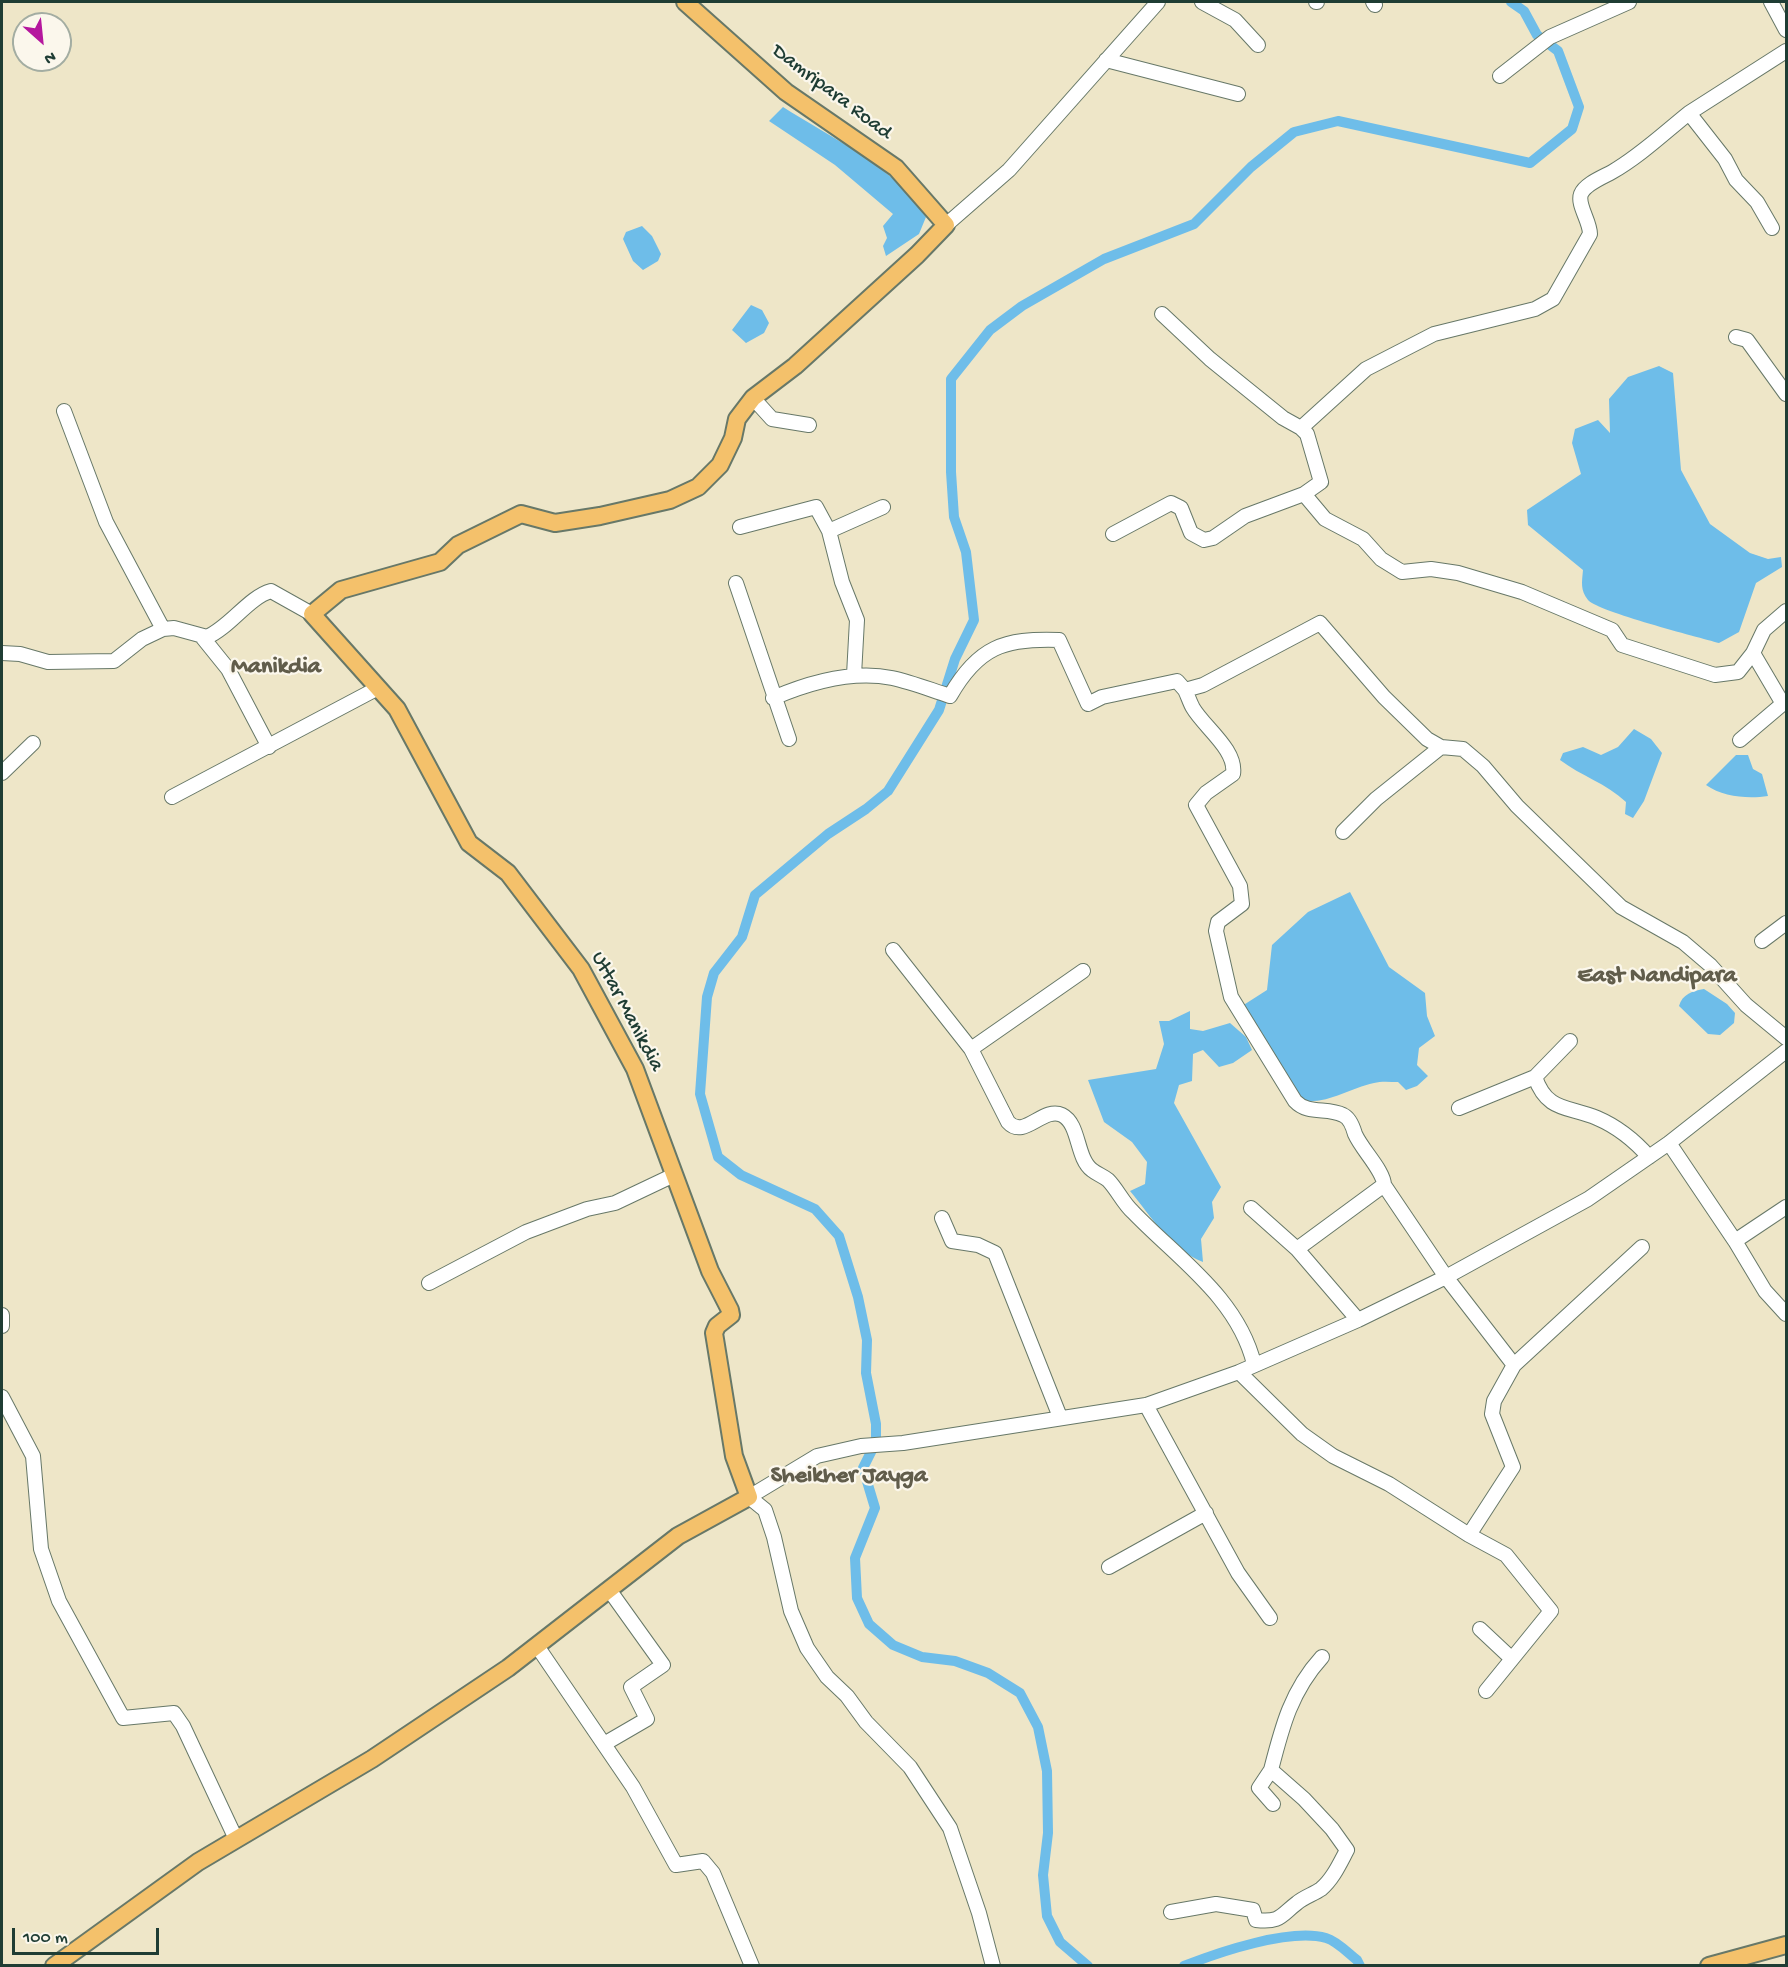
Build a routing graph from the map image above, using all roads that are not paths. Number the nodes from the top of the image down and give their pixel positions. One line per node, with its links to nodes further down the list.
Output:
1 (685, 2): 13 (main road, Damripara Road)
2 (1158, 2): 9 (street)
3 (1202, 2): 7 (street)
4 (1629, 2): 10 (street)
5 (1771, 2): 6 (street)
6 (1786, 30)
7 (1258, 45)
8 (1786, 51): 12 (street)
9 (1106, 60): 11 (street); 13 (street)
10 (1500, 76)
11 (1238, 94)
12 (1689, 113): 14 (street); 21 (street)
13 (946, 225): 18 (main road)
14 (1772, 228)
15 (1162, 314): 21 (street)
16 (1736, 338): 17 (street)
17 (1785, 388)
18 (753, 398): 20 (street); 29 (main road)
19 (64, 411): 30 (street)
20 (809, 425)
21 (1301, 428): 22 (street)
22 (1304, 494): 26 (street); 33 (street)
23 (883, 507): 25 (street)
24 (740, 527): 25 (street)
25 (829, 531): 34 (street)
26 (1113, 534)
27 (736, 583): 37 (street)
28 (1786, 611): 33 (street)
29 (312, 614): 31 (street); 35 (main road, Uttar Manikdia)
30 (164, 629): 31 (street); 32 (street)
31 (203, 638): 42 (street)
32 (2, 653)
33 (1753, 653): 38 (street)
34 (854, 675): 36 (street); 37 (street)
35 (378, 688): 42 (street); 59 (main road, Uttar Manikdia)
36 (1185, 690): 43 (street); 60 (street)
37 (773, 698): 39 (street)
38 (1785, 702): 40 (street)
39 (789, 739)
40 (1740, 740)
41 (33, 743): 44 (street)
42 (269, 747): 45 (street)
43 (1441, 747): 46 (street); 51 (street)
44 (2, 773)
45 (172, 797)
46 (1343, 832)
47 (1786, 923): 48 (street)
48 (1762, 941)
49 (893, 950): 53 (street)
50 (1083, 971): 53 (street)
51 (1786, 1038)
52 (1570, 1041): 55 (street)
53 (970, 1049): 73 (street)
54 (1786, 1051): 57 (street)
55 (1535, 1077): 56 (street); 58 (street)
56 (1460, 1108)
57 (1669, 1143): 58 (street); 64 (street)
58 (1649, 1157): 67 (street)
59 (674, 1175): 68 (street); 79 (main road, Uttar Manikdia)
60 (1384, 1185): 66 (street); 67 (street)
61 (1786, 1207): 64 (street)
62 (1251, 1208): 66 (street)
63 (942, 1218): 78 (street)
64 (1736, 1240): 69 (street)
65 (1642, 1247): 74 (street)
66 (1297, 1249): 71 (street)
67 (1446, 1277): 71 (street); 74 (street)
68 (429, 1283)
69 (1786, 1314)
70 (2, 1315): 72 (street)
71 (1358, 1320): 73 (street)
72 (2, 1326)
73 (1254, 1364): 75 (street)
74 (1514, 1365): 81 (street)
75 (1239, 1372): 77 (street); 81 (street)
76 (2, 1397): 93 (street)
77 (1146, 1405): 78 (street); 80 (street)
78 (1060, 1417): 79 (street)
79 (749, 1497): 83 (main road); 98 (street)
80 (1206, 1514): 82 (street); 84 (street)
81 (1469, 1535): 88 (street)
82 (1110, 1567)
83 (610, 1591): 86 (main road); 90 (street)
84 (1270, 1618)
85 (1479, 1629): 88 (street)
86 (537, 1646): 90 (street); 93 (main road)
87 (1322, 1657): 91 (street)
88 (1512, 1659): 89 (street)
89 (1486, 1691)
90 (604, 1744): 97 (street)
91 (1271, 1770): 92 (street); 94 (street)
92 (1273, 1804)
93 (236, 1839): 96 (main road)
94 (1171, 1912)
95 (1786, 1945): 99 (main road)
96 (54, 1965)
97 (752, 1965)
98 (993, 1965)
99 (1709, 1965)

